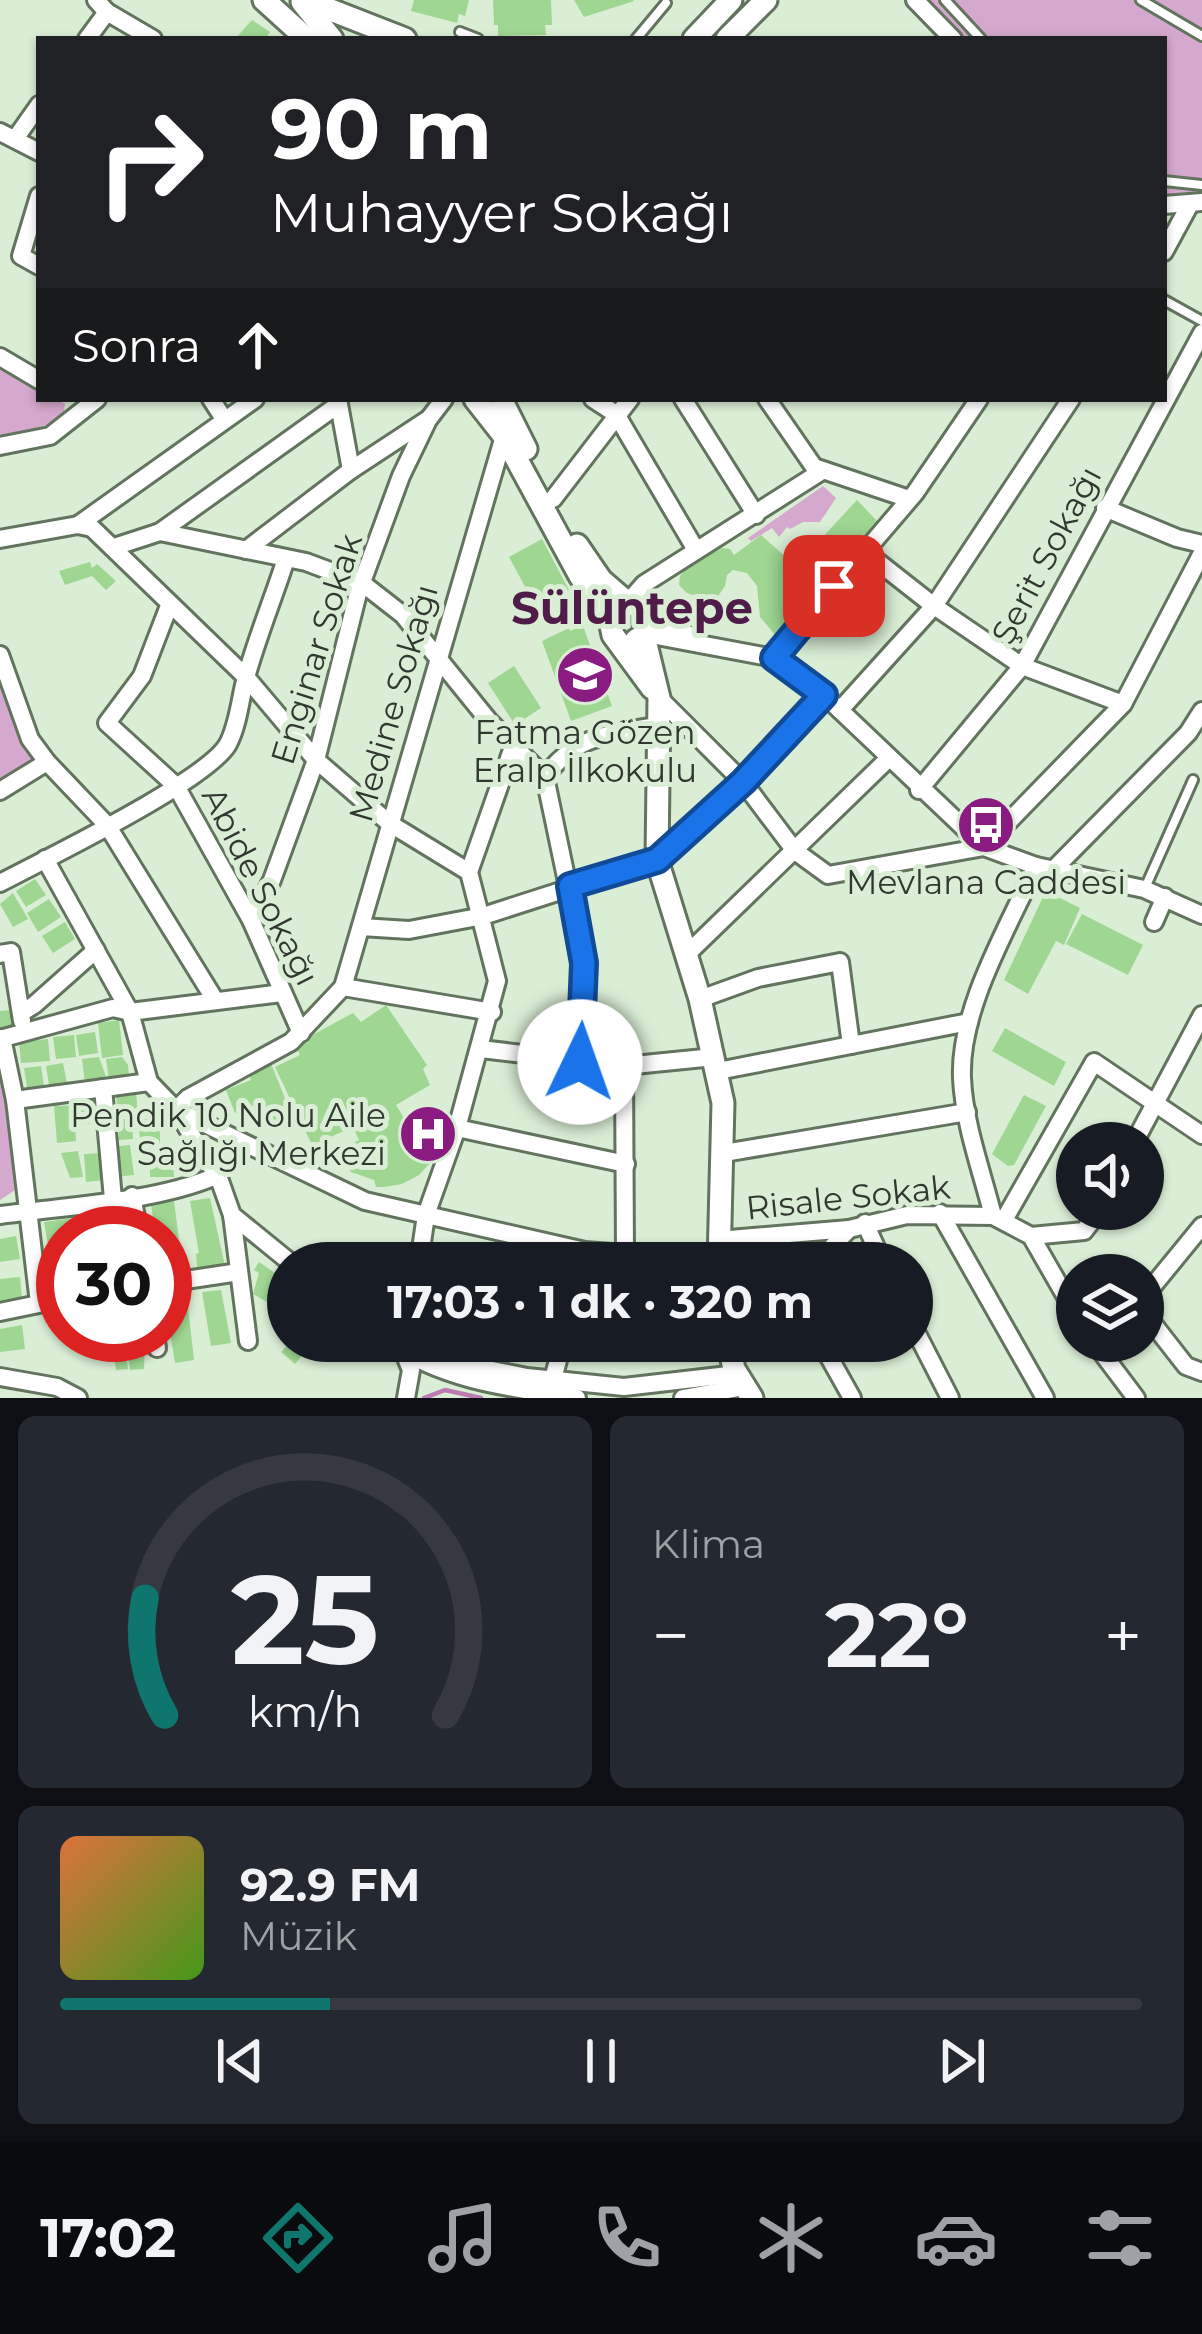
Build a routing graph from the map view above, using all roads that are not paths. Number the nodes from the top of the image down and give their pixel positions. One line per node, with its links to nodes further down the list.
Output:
1 (265, 0): 14 (street)
2 (302, 0): 10 (street); 15 (street)
3 (730, 0): 19 (street)
4 (766, 0): 20 (street)
5 (915, 0): 21 (street)
6 (945, 0): 22 (lane)
7 (1141, 0): 23 (lane)
8 (667, 2): 18 (lane)
9 (102, 6): 12 (street); 13 (street)
10 (357, 31): 16 (street)
11 (460, 32): 17 (lane)
12 (88, 36)
13 (148, 36)
14 (304, 36)
15 (330, 36)
16 (387, 36)
17 (470, 36)
18 (642, 36)
19 (697, 36)
20 (730, 36)
21 (950, 36)
22 (978, 36)
23 (1202, 36)
24 (36, 108): 25 (street)
25 (7, 135): 26 (street)
26 (36, 150)
27 (1167, 182): 28 (lane)
28 (1202, 185)
29 (1195, 204): 31 (street)
30 (36, 206): 32 (street)
31 (1167, 247)
32 (36, 264)
33 (1167, 302): 34 (lane)
34 (1202, 321)
35 (1202, 333): 38 (street, Şerit Sokağı)
36 (0, 357): 37 (street)
37 (36, 378)
38 (1167, 397)
39 (85, 402): 57 (street)
40 (213, 402): 54 (street)
41 (250, 402): 54 (street)
42 (339, 402): 58 (street); 65 (street)
43 (443, 402): 55 (street, Enginar Sokak)
44 (477, 402): 56 (street)
45 (503, 402): 60 (street)
46 (598, 402): 53 (street)
47 (627, 402): 53 (street)
48 (685, 402): 63 (street)
49 (769, 402): 59 (street)
50 (978, 402): 61 (street)
51 (1069, 402): 76 (street)
52 (1164, 402): 62 (street, Şerit Sokağı)
53 (616, 414): 60 (street); 70 (street)
54 (224, 419): 64 (street)
55 (428, 420): 58 (street); 73 (street, Enginar Sokak)
56 (504, 436): 74 (street); 81 (street, Medine Sokağı)
57 (0, 446)
58 (351, 470): 69 (street)
59 (821, 471): 61 (street); 63 (street)
60 (553, 499): 74 (street)
61 (909, 499): 71 (street)
62 (1106, 508): 68 (street); 83 (street, Şerit Sokağı)
63 (756, 515): 70 (street)
64 (78, 525): 66 (street); 67 (street)
65 (160, 532): 67 (street); 69 (street)
66 (0, 539)
67 (114, 547): 75 (street)
68 (1202, 548): 87 (street)
69 (246, 550): 72 (street)
70 (696, 550): 74 (street)
71 (864, 551): 76 (street); 82 (street)
72 (286, 559): 73 (street); 84 (street)
73 (362, 583): 81 (street); 93 (street, Enginar Sokak)
74 (631, 602): 77 (street); 78 (street); 79 (street)
75 (169, 606): 84 (street); 98 (street, Abide Sokağı)
76 (934, 606): 83 (street); 88 (street)
77 (645, 635): 78 (street); 79 (street); 86 (street)
78 (618, 639): 86 (street)
79 (711, 647): 82 (street)
80 (0, 655): 94 (street)
81 (436, 658): 91 (street); 101 (street, Medine Sokağı)
82 (774, 658): 85 (street)
83 (1022, 666): 87 (street); 99 (street, Şerit Sokağı)
84 (246, 677): 93 (street); 98 (street)
85 (824, 695): 88 (street); 97 (street)
86 (659, 698): 90 (street); 97 (street)
87 (1123, 704): 103 (street)
88 (840, 710): 92 (street)
89 (1202, 711): 107 (street)
90 (660, 725): 95 (street); 106 (street)
91 (513, 747): 95 (street); 108 (street)
92 (887, 759): 99 (street); 104 (street)
93 (316, 760): 101 (street); 115 (street, Enginar Sokak)
94 (46, 762): 100 (street); 102 (street)
95 (545, 777): 110 (street)
96 (1193, 780): 111 (lane)
97 (743, 782): 104 (street); 106 (street)
98 (176, 786): 102 (street); 115 (street, Abide Sokağı)
99 (919, 790): 103 (street)
100 (0, 791)
101 (389, 823): 108 (street); 117 (street, Medine Sokağı)
102 (106, 825): 105 (street); 124 (street)
103 (984, 848): 104 (street); 107 (street)
104 (795, 851): 120 (street)
105 (45, 859): 109 (street); 118 (street)
106 (657, 860): 110 (street); 120 (street)
107 (1044, 868): 111 (street); 129 (street)
108 (470, 872): 113 (street)
109 (0, 883)
110 (570, 886): 113 (street); 135 (street)
111 (1144, 889): 112 (street)
112 (1165, 897): 114 (street); 116 (street)
113 (483, 916): 117 (street); 127 (street)
114 (1202, 916)
115 (251, 920): 122 (street, Abide Sokağı)
116 (1154, 922)
117 (361, 926): 121 (street, Medine Sokağı)
118 (96, 950): 125 (street); 126 (street)
119 (0, 954): 125 (street)
120 (686, 955): 123 (street)
121 (343, 987): 127 (street); 130 (street)
122 (282, 993): 124 (street); 130 (street, Abide Sokağı)
123 (700, 999): 133 (street); 136 (street)
124 (215, 1000): 126 (street)
125 (21, 1012): 131 (street)
126 (130, 1012): 131 (street); 138 (street)
127 (492, 1012): 134 (street)
128 (1202, 1015): 141 (street)
129 (969, 1022): 133 (street); 143 (street)
130 (302, 1033): 142 (street)
131 (24, 1034): 132 (street)
132 (1, 1038): 140 (street)
133 (851, 1045): 136 (street)
134 (481, 1048): 135 (street); 145 (street)
135 (580, 1062): 137 (street)
136 (716, 1064): 137 (street); 147 (street)
137 (624, 1066): 148 (street)
138 (149, 1082): 139 (street); 142 (street)
139 (103, 1088): 140 (street); 151 (street)
140 (14, 1100): 153 (street)
141 (1154, 1103): 144 (street); 146 (street); 158 (street)
142 (176, 1110): 149 (street); 157 (street, Risale Sokak)
143 (967, 1112): 147 (street); 158 (street)
144 (1144, 1122)
145 (457, 1128): 148 (street); 157 (street)
146 (1202, 1135)
147 (724, 1153): 166 (street)
148 (626, 1165): 165 (street)
149 (216, 1176): 150 (street); 156 (street)
150 (132, 1196): 151 (street); 152 (street)
151 (113, 1199): 153 (street)
152 (134, 1206)
153 (28, 1212): 155 (street); 173 (street)
154 (940, 1213): 158 (street, Risale Sokak); 159 (street, Risale Sokak); 195 (street)
155 (0, 1215)
156 (232, 1215): 170 (street); 171 (street)
157 (426, 1215): 163 (street); 164 (street, Risale Sokak)
158 (998, 1218): 162 (street, Risale Sokak)
159 (857, 1226): 167 (street, Risale Sokak); 168 (street); 169 (street)
160 (1202, 1226): 172 (street)
161 (1085, 1230): 162 (street)
162 (1031, 1236): 175 (street, Risale Sokak)
163 (422, 1242)
164 (527, 1242)
165 (626, 1242)
166 (720, 1242)
167 (781, 1242)
168 (840, 1242)
169 (869, 1242)
170 (267, 1243)
171 (238, 1272): 174 (street); 179 (street)
172 (1164, 1272)
173 (36, 1279)
174 (192, 1279)
175 (1056, 1279)
176 (36, 1305): 177 (street)
177 (0, 1312)
178 (1164, 1338): 185 (street)
179 (248, 1341)
180 (407, 1362): 190 (street)
181 (455, 1362): 188 (street)
182 (832, 1362): 193 (street)
183 (932, 1362): 194 (street)
184 (1109, 1362): 196 (street)
185 (1202, 1372)
186 (0, 1377): 189 (street)
187 (744, 1386): 188 (street); 192 (street)
188 (551, 1391): 191 (street)
189 (78, 1398)
190 (406, 1398)
191 (578, 1398)
192 (683, 1398)
193 (852, 1398)
194 (950, 1398)
195 (1045, 1398)
196 (1136, 1398)

